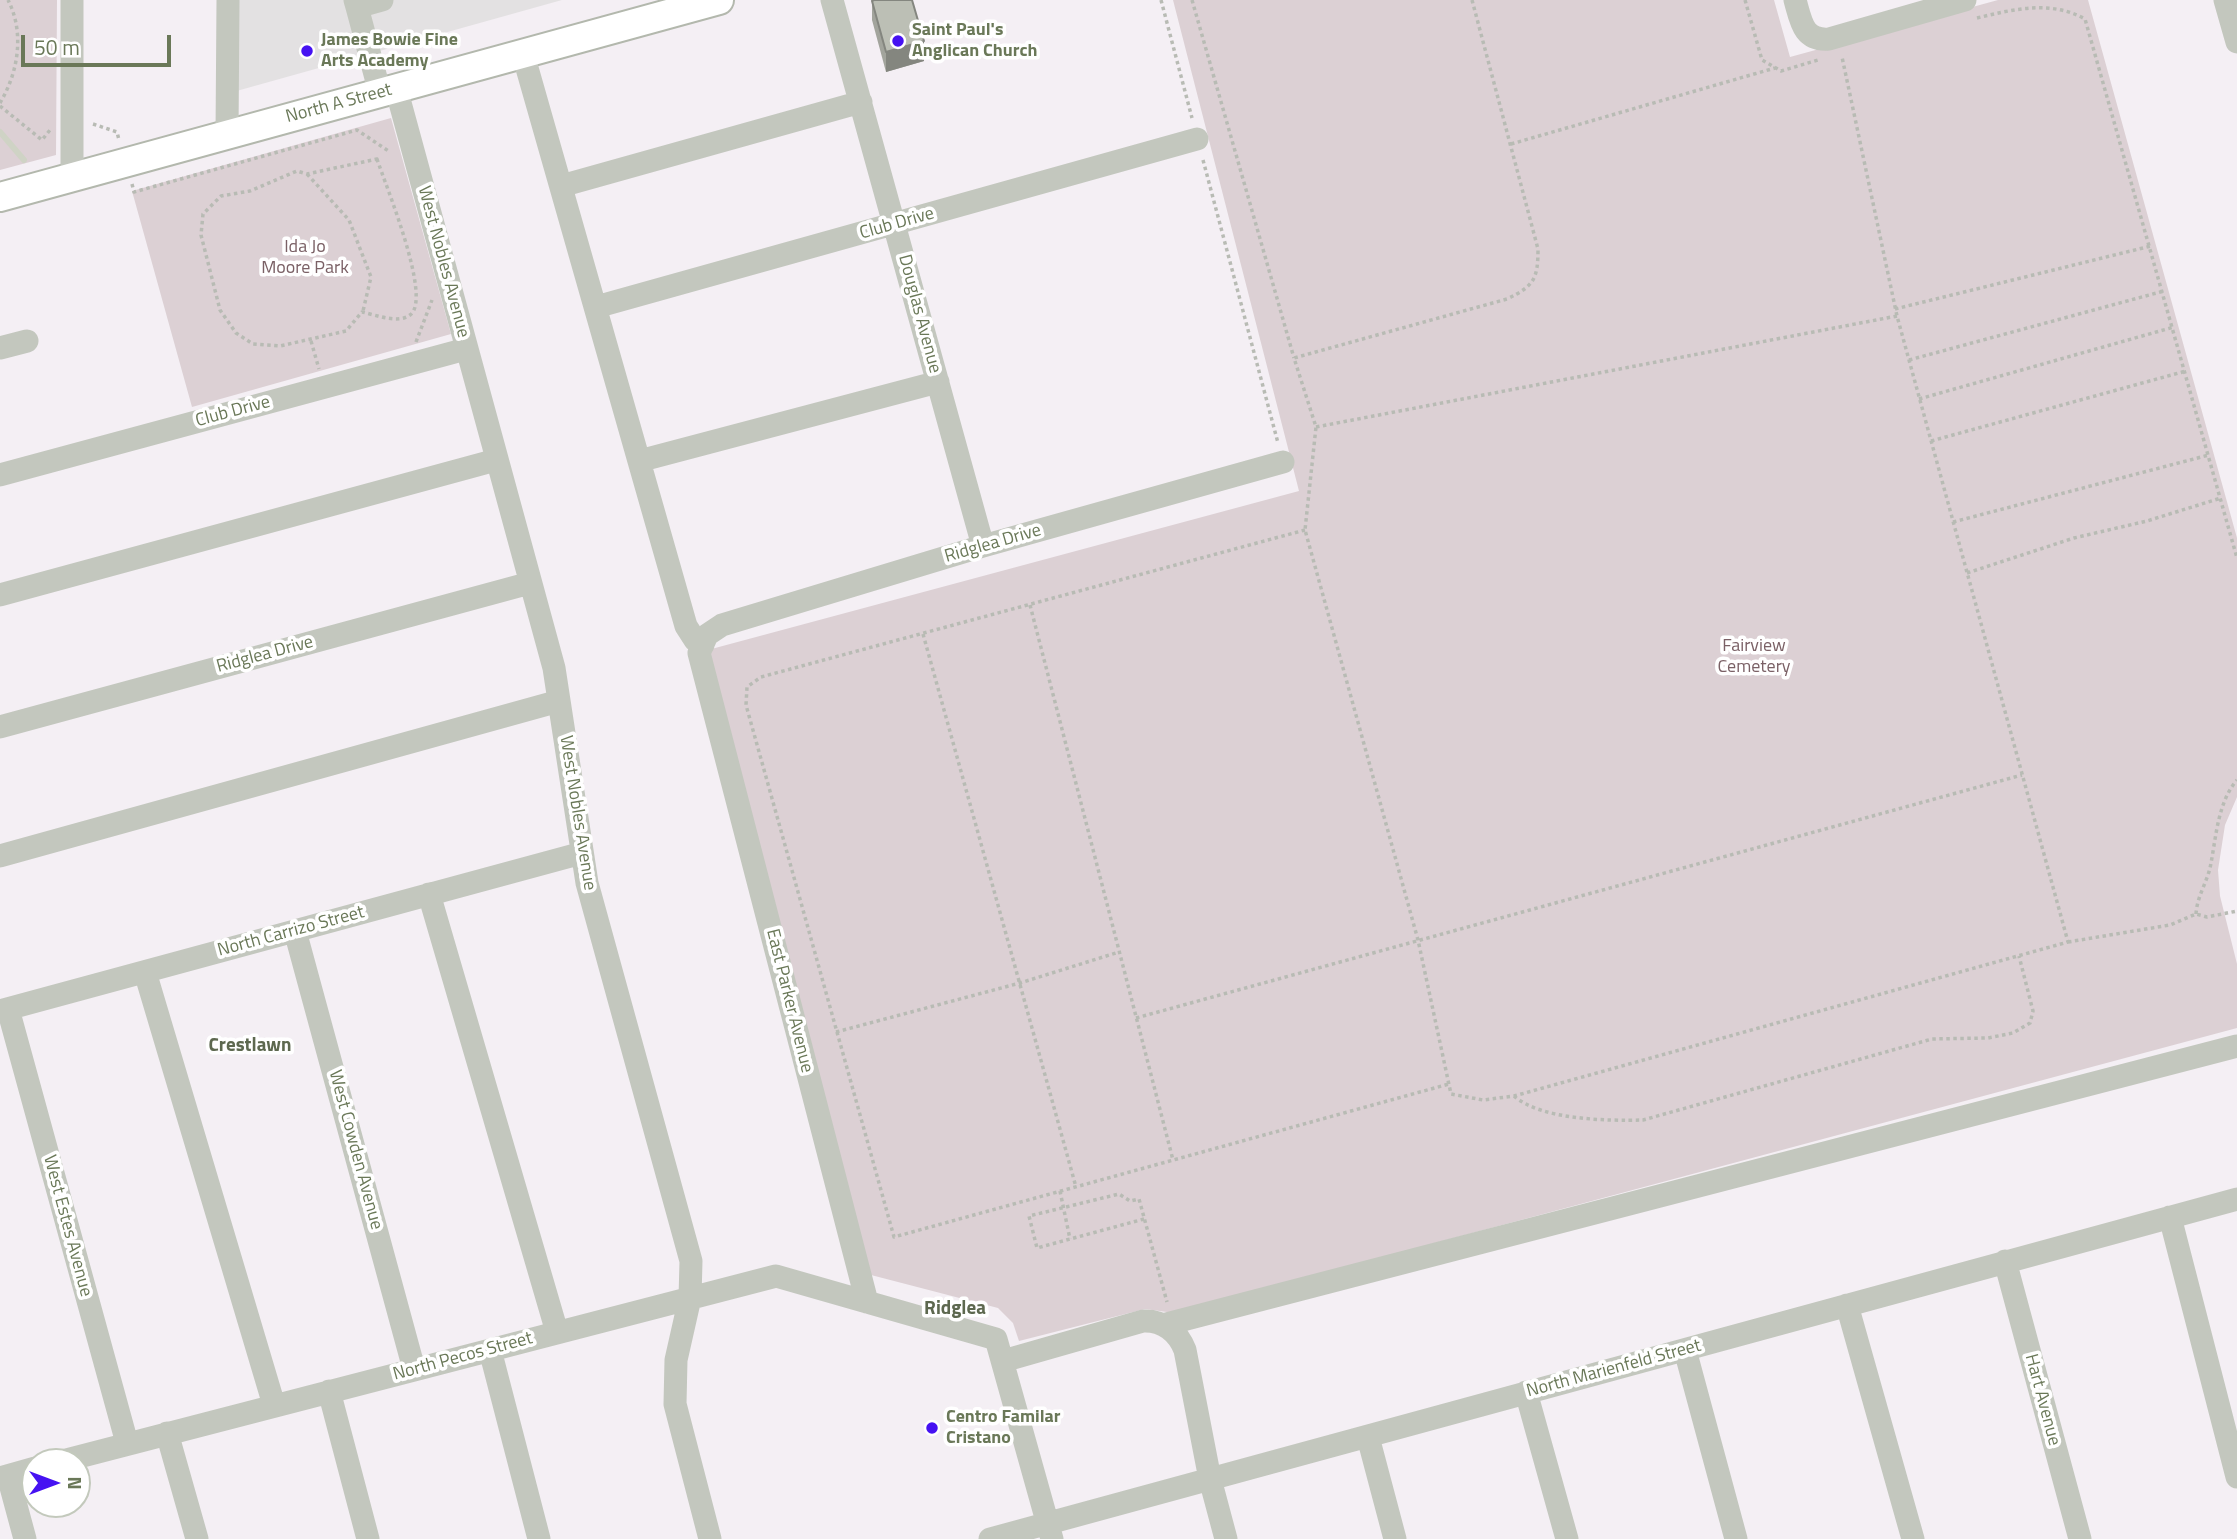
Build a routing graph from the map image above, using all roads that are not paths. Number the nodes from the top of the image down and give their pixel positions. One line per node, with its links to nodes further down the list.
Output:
1 (72, 0): 16 (street)
2 (228, 0): 14 (street)
3 (382, 0): 8 (street)
4 (832, 0): 13 (street, Douglas Avenue)
5 (1795, 0): 9 (street)
6 (2225, 0): 10 (street)
7 (707, 2): 11 (main road, North A Street)
8 (356, 3): 12 (street, West Nobles Avenue)
9 (1968, 10)
10 (2237, 42)
11 (523, 54): 12 (main road, North A Street); 17 (street)
12 (388, 90): 14 (main road, North A Street); 23 (street, West Nobles Avenue)
13 (861, 103): 17 (street); 19 (street, Douglas Avenue)
14 (227, 135): 16 (main road, North A Street)
15 (1197, 139): 19 (street, Club Drive)
16 (72, 177): 18 (main road, North A Street)
17 (561, 186): 20 (street)
18 (0, 197)
19 (895, 225): 20 (street, Club Drive); 24 (street, Douglas Avenue)
20 (596, 307): 26 (street)
21 (27, 341): 22 (street)
22 (0, 348)
23 (466, 349): 25 (street, West Nobles Avenue); 28 (street, Club Drive)
24 (938, 382): 26 (street); 29 (street, Douglas Avenue)
25 (496, 460): 30 (street, West Nobles Avenue); 31 (street)
26 (639, 461): 32 (street)
27 (1283, 462): 29 (street, Ridglea Drive)
28 (0, 475)
29 (983, 546): 32 (street, Ridglea Drive)
30 (530, 583): 33 (street, West Nobles Avenue); 34 (street, Ridglea Drive)
31 (0, 596)
32 (705, 640): 46 (street, East Parker Avenue)
33 (559, 701): 35 (street, West Nobles Avenue); 36 (street)
34 (0, 727)
35 (582, 853): 37 (street, North Carrizo Street); 45 (street, West Nobles Avenue)
36 (0, 856)
37 (429, 894): 38 (street, North Carrizo Street); 49 (street)
38 (295, 931): 39 (street, North Carrizo Street); 53 (street, West Cowden Avenue)
39 (145, 972): 40 (street, North Carrizo Street); 56 (street)
40 (4, 1010): 59 (street, West Estes Avenue)
41 (2237, 1046): 48 (street)
42 (2237, 1199): 43 (street, North Marienfeld Street)
43 (2170, 1217): 44 (street, North Marienfeld Street); 63 (street)
44 (2005, 1261): 47 (street, North Marienfeld Street); 77 (street, Hart Avenue)
45 (690, 1298): 46 (street, North Pecos Street); 49 (street, North Pecos Street); 70 (street, West Nobles Avenue)
46 (866, 1302): 51 (street)
47 (1847, 1305): 52 (street, North Marienfeld Street); 76 (street)
48 (1166, 1316): 51 (street); 64 (street)
49 (557, 1332): 50 (street, North Pecos Street)
50 (490, 1350): 53 (street, North Pecos Street); 69 (street)
51 (1000, 1350): 65 (street)
52 (1685, 1350): 55 (street, North Marienfeld Street); 75 (street)
53 (415, 1370): 54 (street, North Pecos Street)
54 (329, 1391): 56 (street, North Pecos Street); 68 (street)
55 (1526, 1392): 58 (street, North Marienfeld Street); 74 (street)
56 (274, 1405): 57 (street, North Pecos Street)
57 (167, 1433): 59 (street, North Pecos Street); 67 (street)
58 (1368, 1437): 64 (street, North Marienfeld Street); 73 (street)
59 (127, 1443): 60 (street, North Pecos Street)
60 (91, 1453)
61 (21, 1472): 62 (street)
62 (4, 1477): 66 (street)
63 (2237, 1477)
64 (1210, 1479): 65 (street, North Marienfeld Street); 72 (street)
65 (1049, 1531): 71 (street, North Marienfeld Street)
66 (25, 1539)
67 (197, 1539)
68 (368, 1539)
69 (539, 1539)
70 (710, 1539)
71 (990, 1539)
72 (1226, 1539)
73 (1395, 1539)
74 (1567, 1539)
75 (1737, 1539)
76 (1913, 1539)
77 (2080, 1539)

